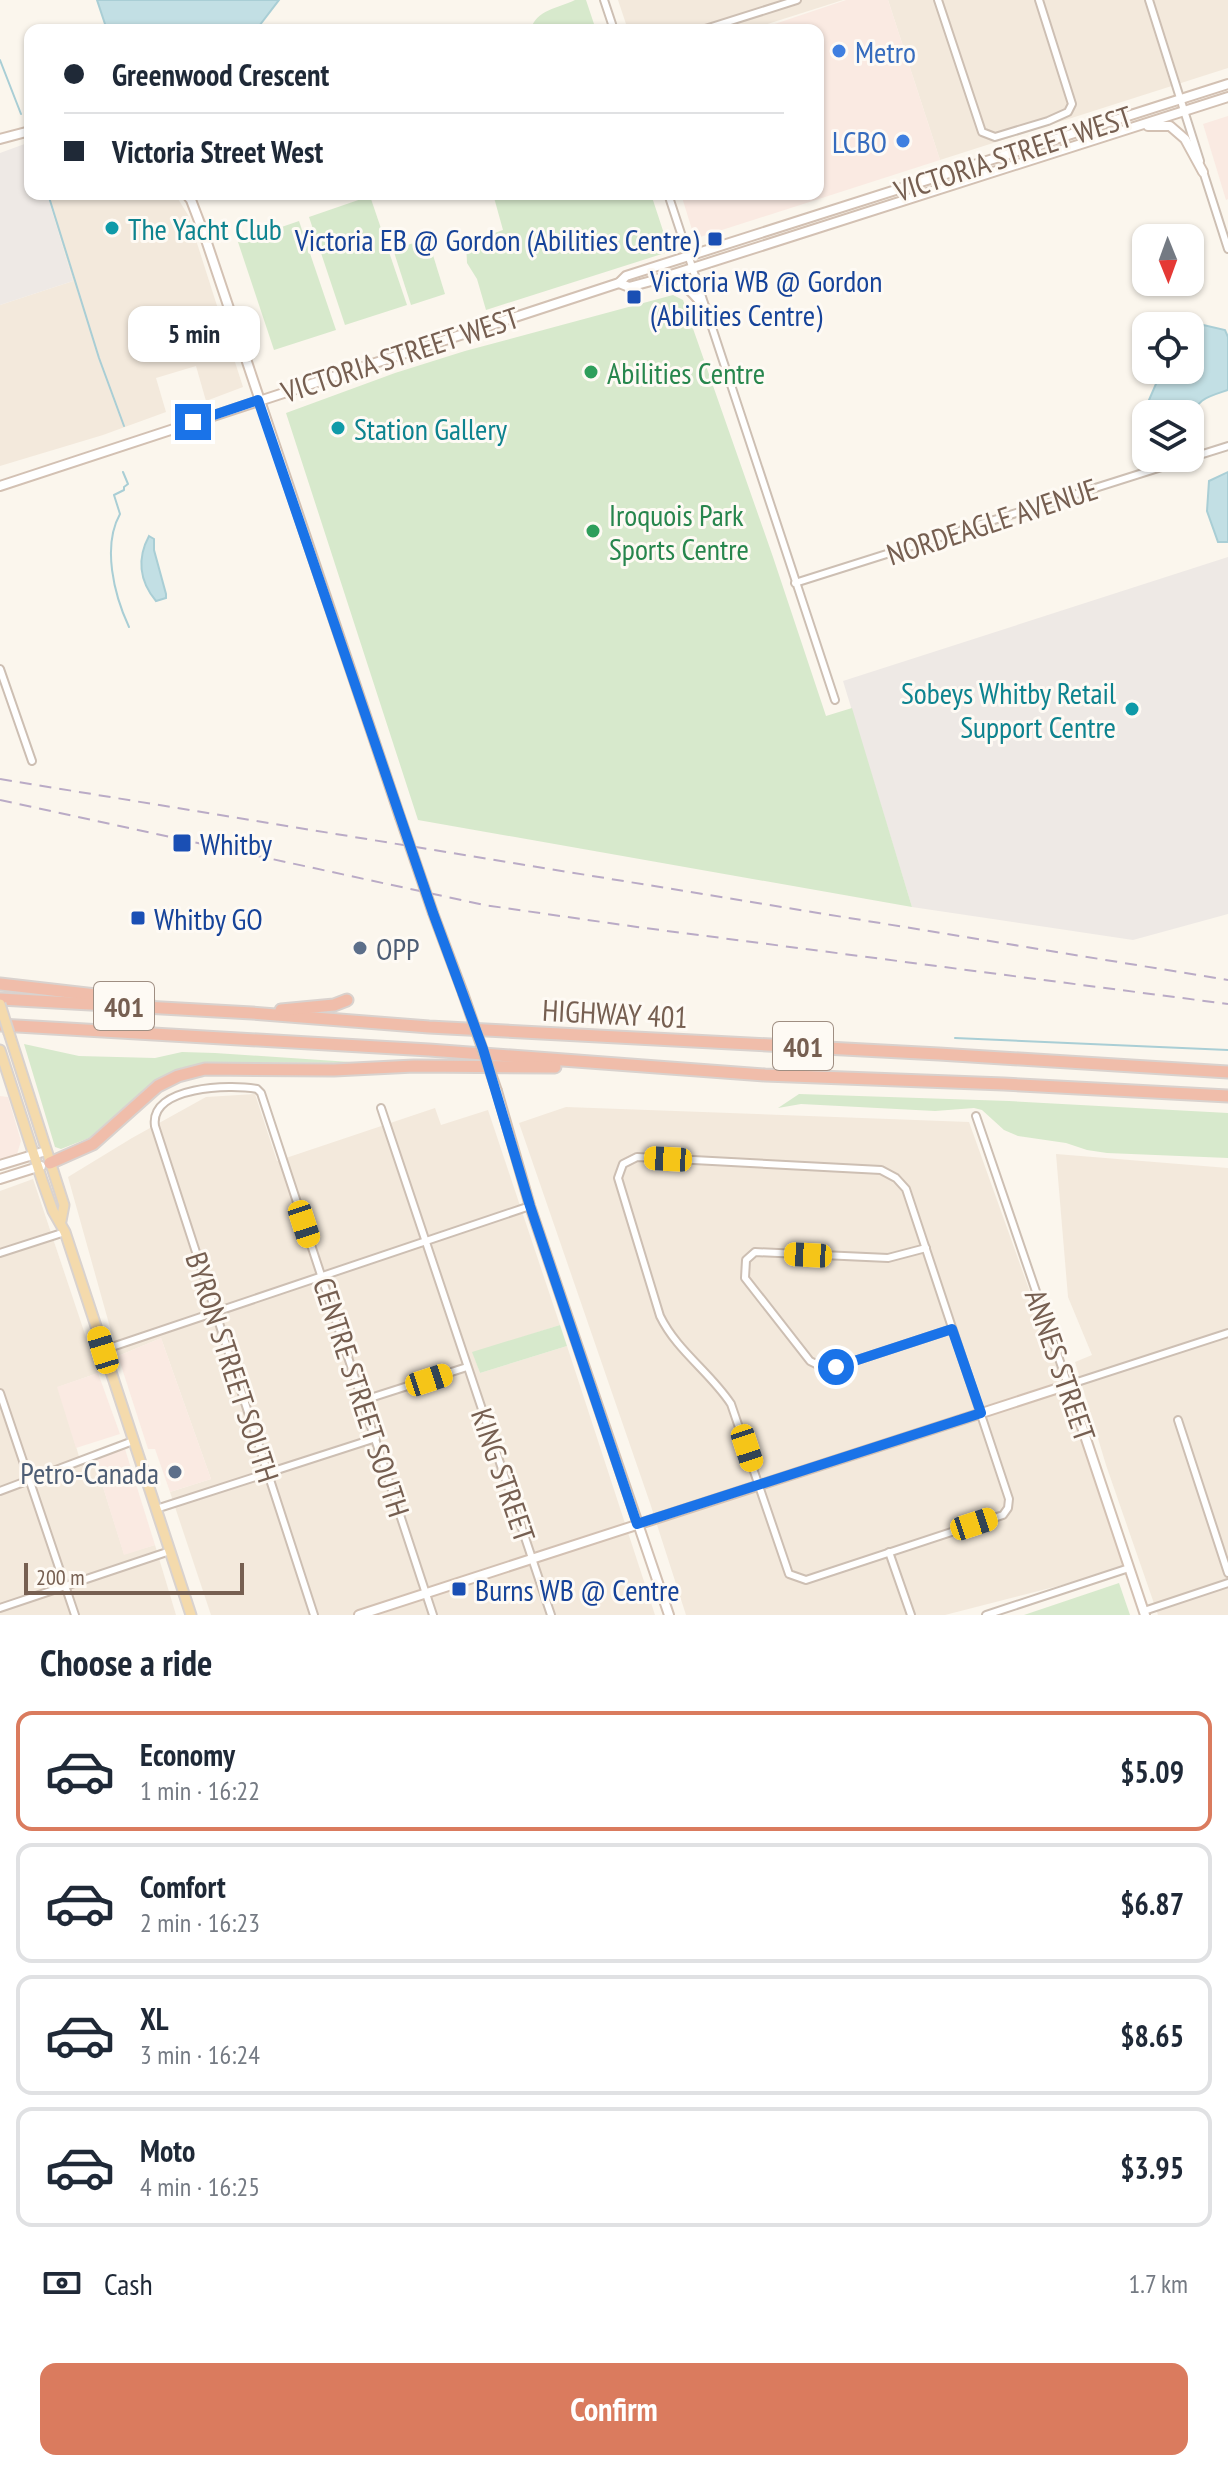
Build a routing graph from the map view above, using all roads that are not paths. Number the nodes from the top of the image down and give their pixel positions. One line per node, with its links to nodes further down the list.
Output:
1 (604, 0): 6 (street)
2 (797, 0): 7 (street)
3 (938, 0): 4 (street)
4 (1039, 0)
5 (1149, 0): 10 (street)
6 (612, 24)
7 (721, 24)
8 (1228, 84): 10 (main road, VICTORIA STREET WEST)
9 (1228, 97): 11 (main road, VICTORIA STREET WEST)
10 (1180, 99): 11 (street); 19 (main road, VICTORIA STREET WEST)
11 (1184, 111): 13 (main road, VICTORIA STREET WEST); 15 (street)
12 (24, 133): 14 (main road)
13 (1112, 133): 15 (main road); 20 (main road, VICTORIA STREET WEST)
14 (0, 139)
15 (1203, 172): 18 (street)
16 (191, 200): 24 (main road)
17 (670, 200): 19 (street)
18 (1228, 249)
19 (689, 255): 20 (street); 22 (main road, VICTORIA STREET WEST)
20 (693, 267): 21 (main road, VICTORIA STREET WEST); 23 (street)
21 (655, 280): 22 (main road, VICTORIA STREET WEST); 23 (main road)
22 (619, 283): 24 (main road, VICTORIA STREET WEST)
23 (707, 310): 29 (street)
24 (258, 400): 28 (main road, VICTORIA STREET WEST); 50 (main road, bridge)
25 (1228, 446): 26 (street, NORDEAGLE AVENUE)
26 (1204, 454)
27 (1146, 472): 29 (street, NORDEAGLE AVENUE)
28 (0, 486)
29 (795, 583): 31 (street)
30 (0, 669): 32 (street)
31 (835, 700)
32 (32, 761)
33 (0, 984): 36 (highway)
34 (347, 1000): 36 (highway)
35 (0, 1002): 36 (highway, HIGHWAY 401 / 401); 46 (main road, bridge)
36 (250, 1013): 39 (highway, HIGHWAY 401 / 401)
37 (0, 1028): 40 (highway, HIGHWAY 401 / 401)
38 (0, 1050): 45 (main road)
39 (1228, 1072)
40 (765, 1075): 42 (highway, HIGHWAY 401 / 401); 46 (highway)
41 (257, 1089): 55 (street, CENTRE STREET SOUTH); 56 (street, BYRON STREET SOUTH)
42 (1228, 1096)
43 (381, 1108): 52 (street, KING STREET)
44 (976, 1116): 61 (street, ANNES STREET)
45 (33, 1154): 46 (main road); 47 (main road); 48 (main road)
46 (48, 1157): 48 (main road); 51 (main road)
47 (0, 1165)
48 (37, 1167): 49 (main road); 51 (main road)
49 (0, 1179)
50 (530, 1206): 52 (street); 73 (main road)
51 (63, 1226): 54 (street); 59 (main road)
52 (425, 1242): 55 (street); 60 (street, KING STREET)
53 (926, 1248): 57 (street); 57 (street); 70 (street)
54 (0, 1253)
55 (322, 1277): 56 (street); 63 (street, CENTRE STREET SOUTH)
56 (215, 1313): 59 (street); 68 (street, BYRON STREET SOUTH)
57 (952, 1329): 64 (street)
58 (1228, 1333): 61 (street)
59 (103, 1350): 67 (main road)
60 (467, 1367): 63 (street); 76 (street, KING STREET)
61 (1068, 1385): 64 (main road); 77 (main road, ANNES STREET)
62 (0, 1393): 69 (street)
63 (364, 1400): 66 (street, CENTRE STREET SOUTH)
64 (981, 1413): 70 (main road); 75 (street)
65 (1178, 1420): 78 (street)
66 (376, 1438): 68 (street); 81 (street, CENTRE STREET SOUTH)
67 (133, 1441): 69 (street); 72 (main road)
68 (267, 1473): 72 (street); 86 (street, BYRON STREET SOUTH)
69 (30, 1481): 71 (street); 80 (street)
70 (759, 1485): 73 (main road); 75 (street)
71 (0, 1491)
72 (156, 1509): 74 (main road)
73 (637, 1524): 76 (main road); 90 (main road)
74 (170, 1551): 80 (street); 85 (main road)
75 (889, 1552): 91 (street)
76 (533, 1558): 81 (main road); 89 (street, KING STREET)
77 (1129, 1568): 83 (main road, ANNES STREET); 92 (street)
78 (1228, 1573)
79 (1228, 1583): 83 (street)
80 (66, 1587): 82 (street); 84 (street)
81 (426, 1593): 87 (main road); 88 (street, CENTRE STREET SOUTH)
82 (0, 1608)
83 (1144, 1613)
84 (75, 1615)
85 (191, 1615)
86 (314, 1615)
87 (359, 1615)
88 (433, 1615)
89 (551, 1615)
90 (669, 1615)
91 (911, 1615)
92 (986, 1615)

